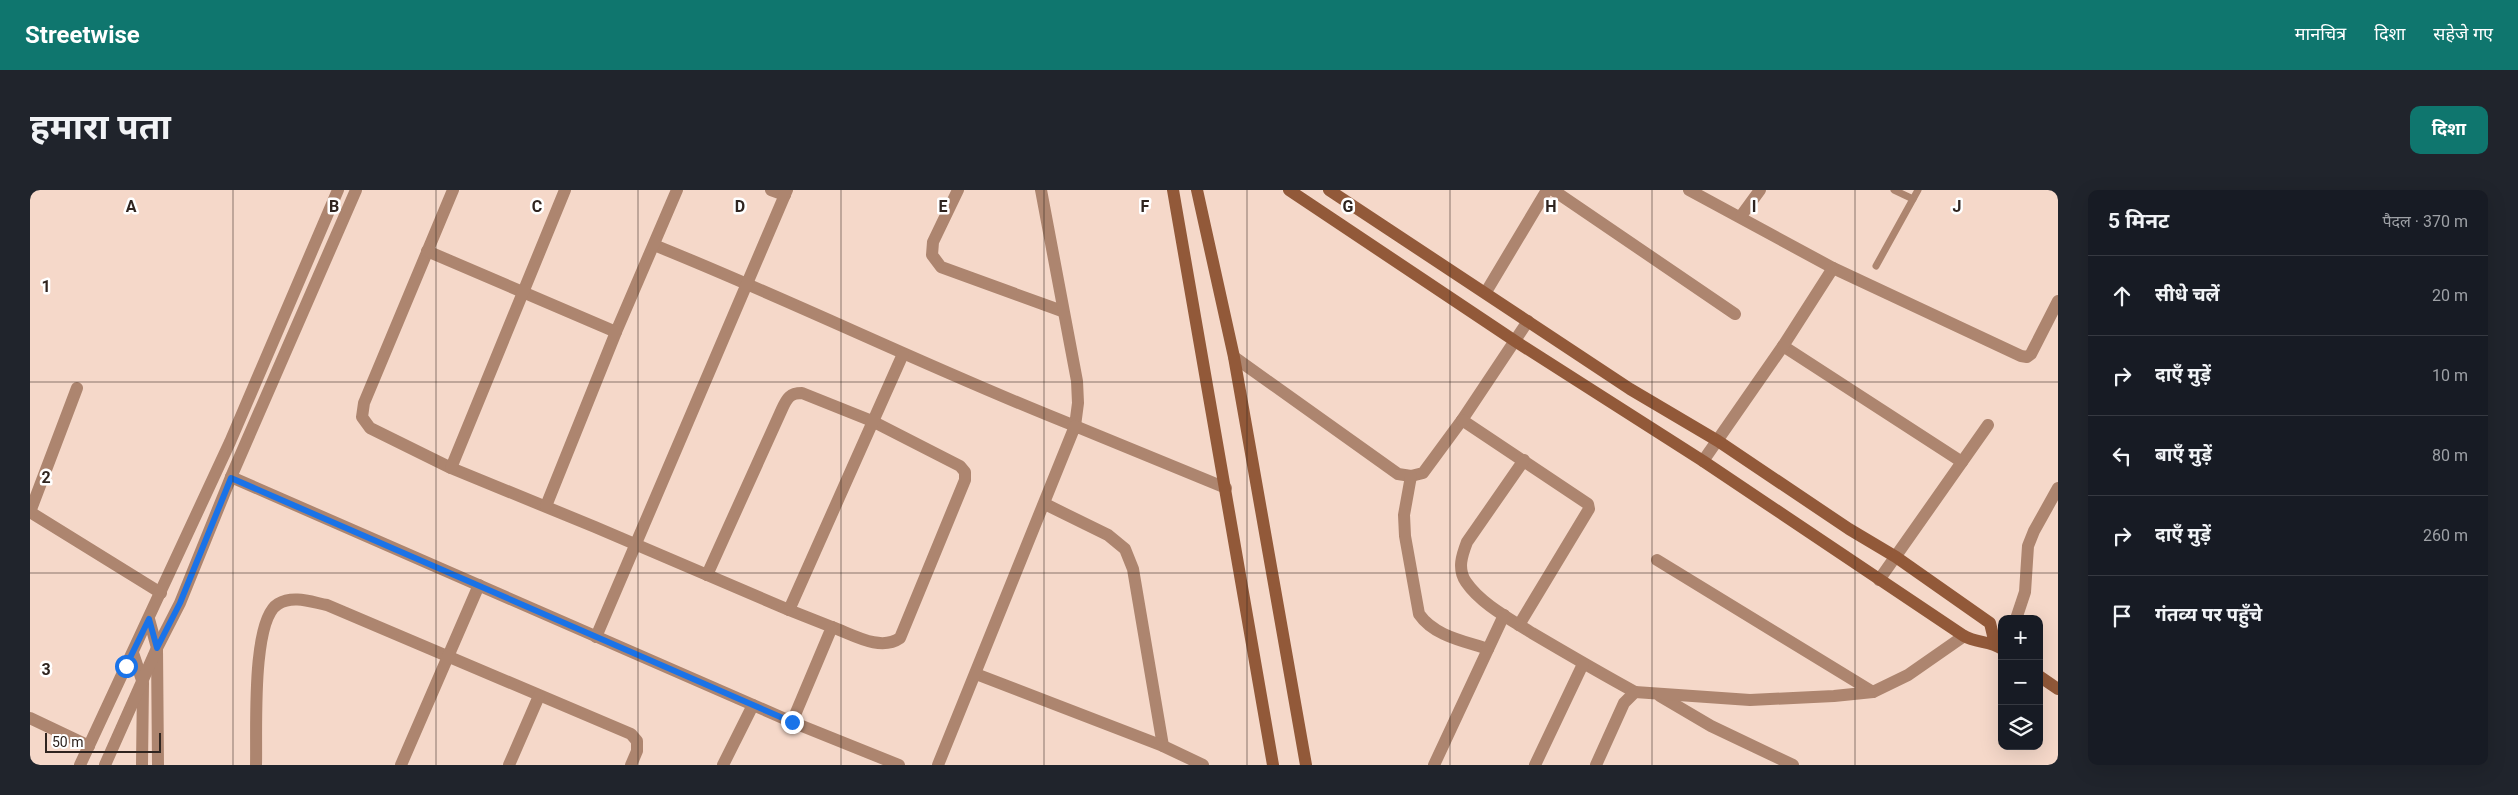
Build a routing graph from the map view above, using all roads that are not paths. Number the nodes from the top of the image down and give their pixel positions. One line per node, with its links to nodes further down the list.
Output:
1 (338, 190): 61 (street)
2 (356, 190): 49 (street)
3 (454, 190): 23 (street)
4 (565, 190): 27 (street)
5 (677, 190): 22 (street)
6 (771, 190): 19 (street)
7 (958, 190): 30 (street)
8 (1040, 190): 30 (street)
9 (1173, 190): 50 (street)
10 (1197, 190): 37 (street)
11 (1289, 190): 34 (street)
12 (1329, 190): 28 (street)
13 (1547, 190): 28 (street)
14 (1553, 190): 31 (street)
15 (1689, 190): 21 (street)
16 (1760, 190): 21 (street)
17 (1894, 190): 20 (lane)
18 (1918, 190): 20 (lane)
19 (786, 193): 26 (street)
20 (1913, 200): 24 (lane)
21 (1741, 216): 25 (street)
22 (654, 245): 26 (street); 33 (street)
23 (427, 251): 27 (street); 47 (street)
24 (1876, 266)
25 (1834, 268): 29 (street); 35 (street)
26 (749, 283): 36 (street); 55 (street)
27 (524, 291): 33 (street); 47 (street)
28 (1486, 292): 32 (street)
29 (2058, 301)
30 (1062, 311): 42 (street)
31 (1735, 314)
32 (1528, 321): 34 (street); 43 (street)
33 (616, 332): 53 (street)
34 (1516, 342): 39 (street); 45 (street)
35 (1783, 346): 43 (street); 46 (street)
36 (903, 354): 40 (street); 42 (street)
37 (1234, 358): 48 (street); 103 (street)
38 (76, 388): 54 (street)
39 (1462, 420): 44 (street); 48 (street)
40 (872, 421): 58 (street); 62 (street); 67 (street)
41 (1988, 424): 46 (street)
42 (1075, 426): 50 (street); 52 (street)
43 (1718, 440): 45 (street); 56 (street)
44 (1524, 460): 63 (street); 66 (street)
45 (1703, 461): 59 (street)
46 (1962, 462): 56 (street)
47 (451, 468): 53 (street)
48 (1411, 476): 73 (street)
49 (231, 478): 60 (street); 72 (street)
50 (1226, 488): 102 (street)
51 (2058, 488): 64 (street)
52 (1045, 504): 77 (street); 89 (street)
53 (546, 506): 55 (street)
54 (30, 512): 61 (street)
55 (637, 545): 58 (street); 69 (street)
56 (1896, 557): 59 (street); 70 (street)
57 (1657, 560): 82 (street)
58 (707, 575): 62 (street)
59 (1879, 580): 68 (street)
60 (479, 585): 69 (street); 75 (street)
61 (162, 593): 65 (street)
62 (789, 610): 67 (street)
63 (1504, 614): 66 (street); 73 (street)
64 (2017, 615)
65 (149, 619): 72 (street); 74 (street)
66 (1519, 625): 76 (street)
67 (832, 627): 87 (street)
68 (1964, 636): 71 (street); 82 (street)
69 (596, 637): 85 (street)
70 (1998, 640)
71 (1998, 644)
72 (157, 648): 79 (street); 93 (street)
73 (1488, 649): 104 (street)
74 (133, 653): 79 (street); 88 (street)
75 (449, 657): 84 (street); 94 (street); 95 (street)
76 (1583, 664): 81 (street); 105 (street)
77 (976, 674): 89 (street); 100 (street)
78 (2043, 679): 80 (street)
79 (143, 683): 91 (street); 92 (street)
80 (2058, 689)
81 (1635, 692): 83 (street); 106 (street)
82 (1873, 692): 83 (street)
83 (1658, 695): 107 (street)
84 (539, 696): 96 (street); 97 (street)
85 (752, 705): 87 (street); 98 (street)
86 (30, 718): 88 (street)
87 (792, 722): 99 (street)
88 (89, 746): 90 (street)
89 (1163, 746): 101 (street)
90 (80, 765)
91 (105, 765)
92 (142, 765)
93 (158, 765)
94 (256, 765)
95 (401, 765)
96 (509, 765)
97 (631, 765)
98 (723, 765)
99 (899, 765)
100 (938, 765)
101 (1203, 765)
102 (1273, 765)
103 (1306, 765)
104 (1434, 765)
105 (1535, 765)
106 (1596, 765)
107 (1793, 765)

